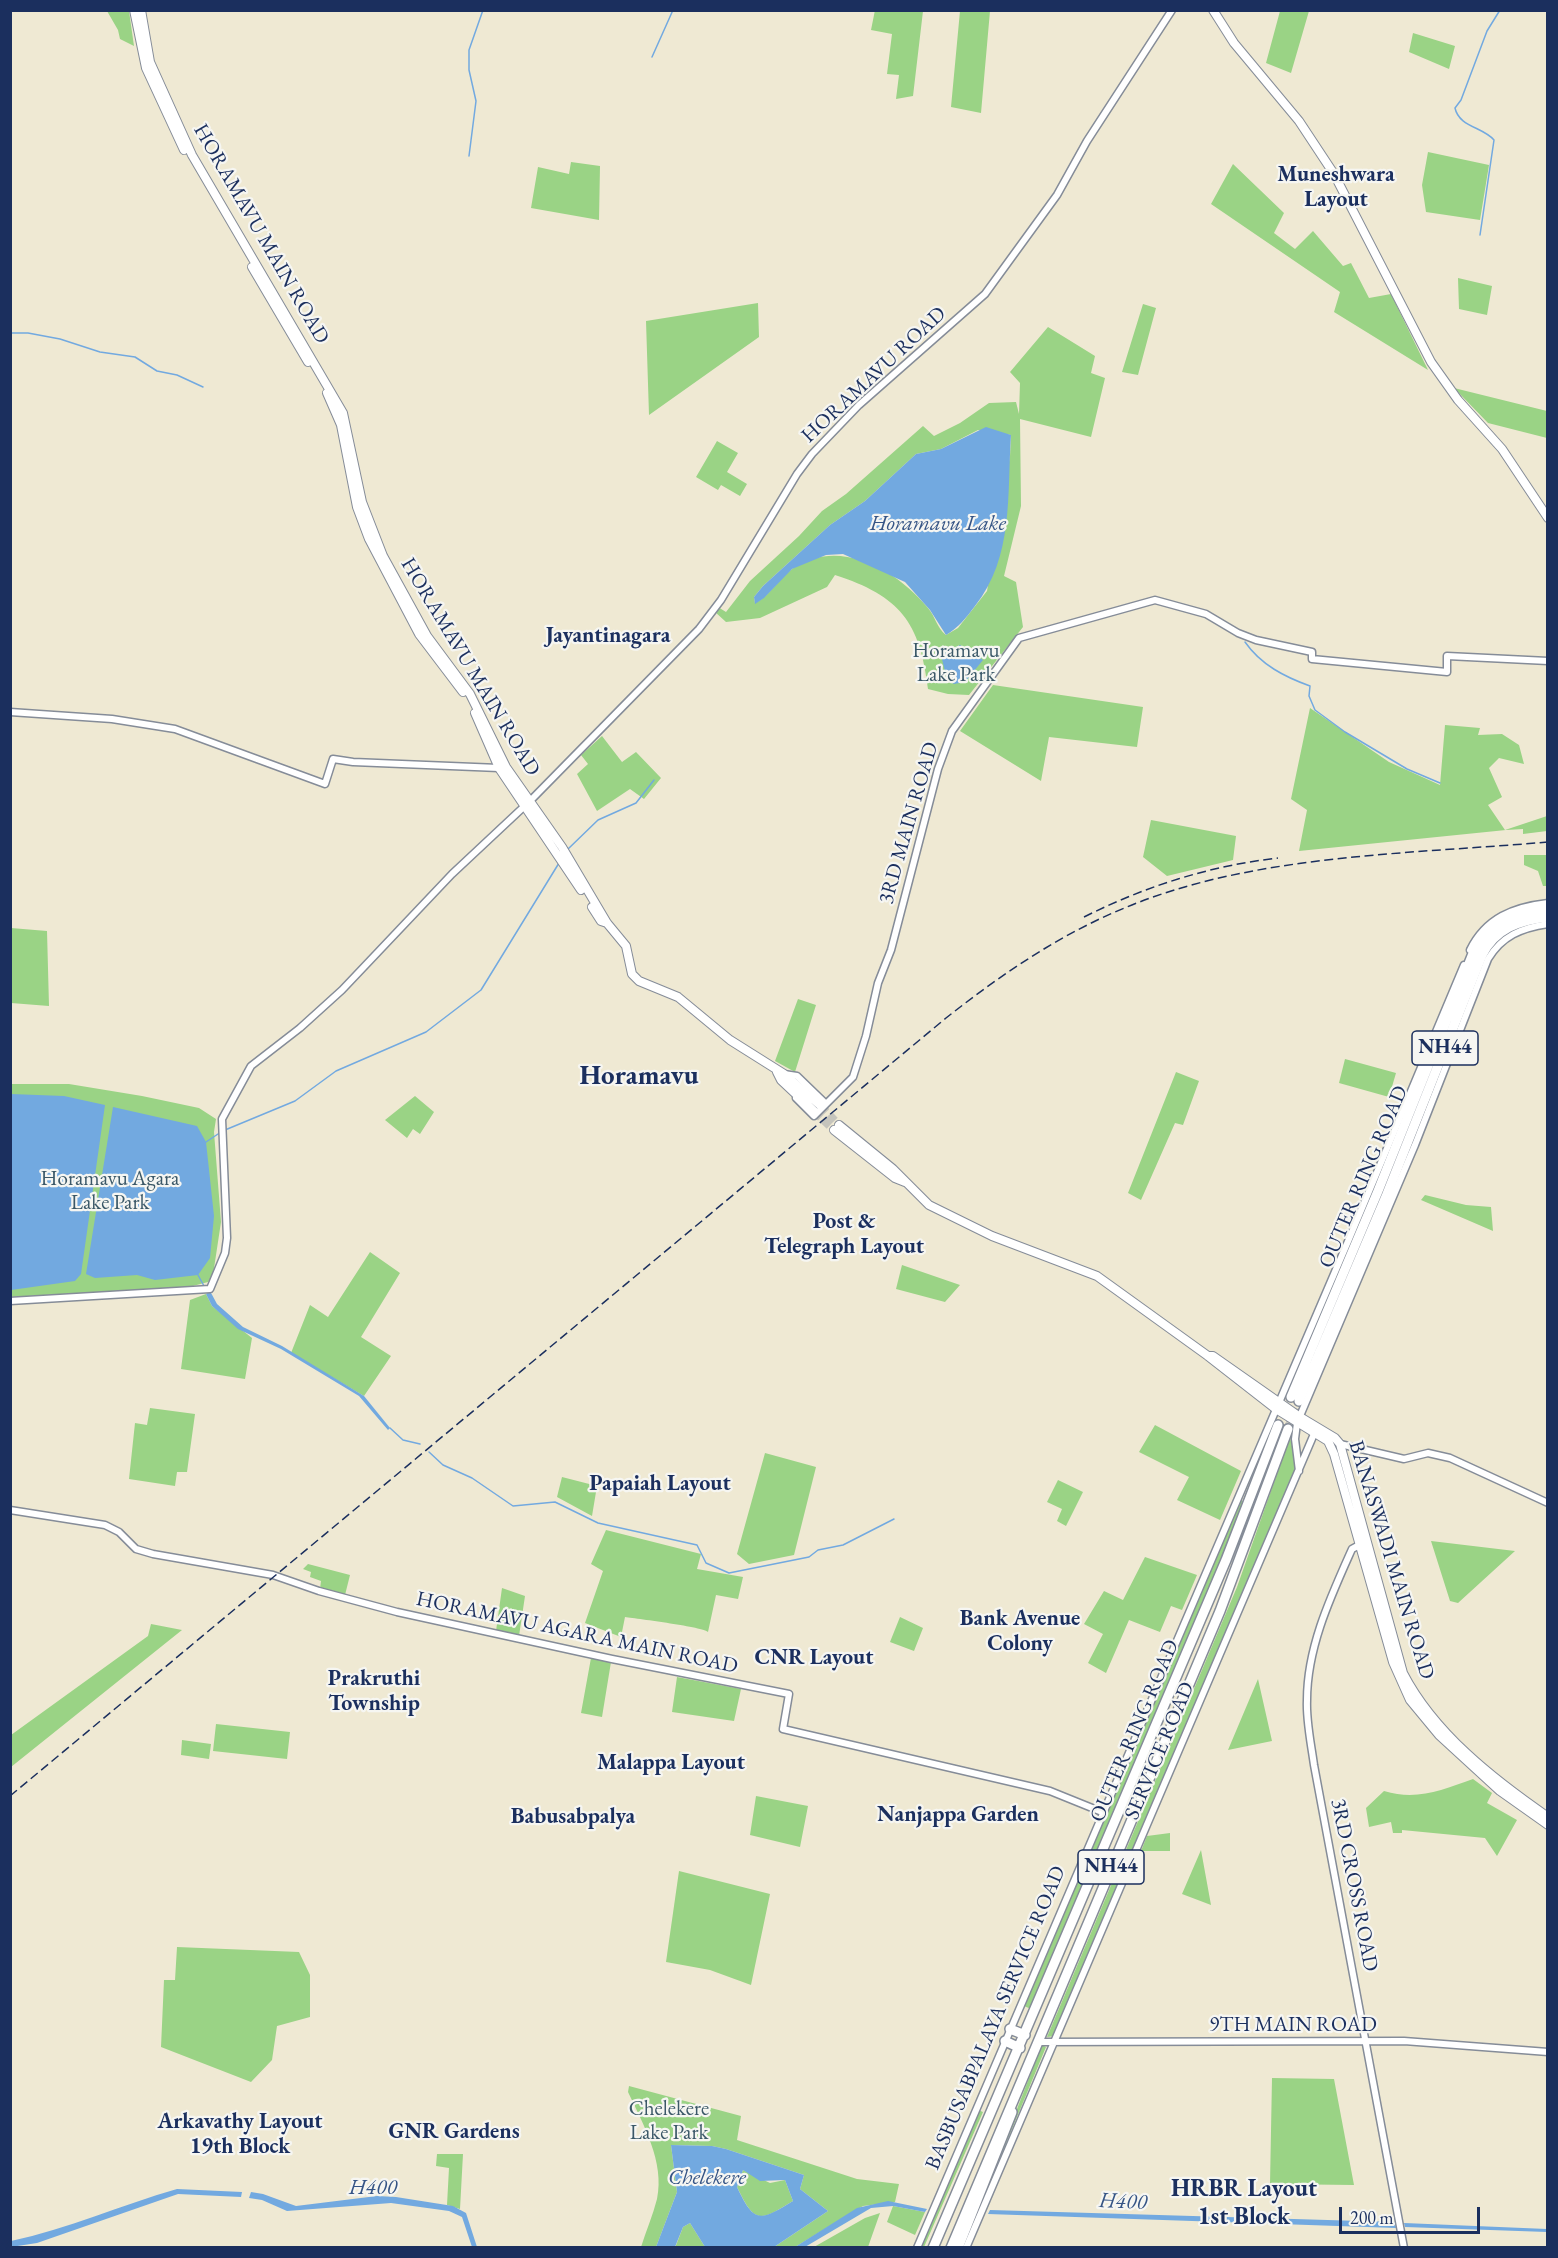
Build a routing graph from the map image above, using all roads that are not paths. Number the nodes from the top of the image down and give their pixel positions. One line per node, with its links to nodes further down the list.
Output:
1 (134, 10): 8 (main road, HORAMAVU MAIN ROAD)
2 (141, 10): 9 (main road, HORAMAVU MAIN ROAD)
3 (1172, 10): 9 (street, HORAMAVU ROAD)
4 (1213, 10): 5 (main road)
5 (1548, 518)
6 (1548, 661): 16 (street, 3RD MAIN ROAD)
7 (10, 712): 8 (street)
8 (499, 768): 9 (main road, HORAMAVU MAIN ROAD)
9 (527, 803): 15 (main road, HORAMAVU MAIN ROAD); 19 (street)
10 (1548, 903): 14 (street)
11 (1548, 909): 14 (highway, OUTER RING ROAD / NH44)
12 (1548, 917): 18 (highway, OUTER RING ROAD / NH44)
13 (1548, 924): 21 (street)
14 (1445, 1019): 18 (highway, OUTER RING ROAD / NH44)
15 (781, 1075): 16 (main road); 16 (street)
16 (821, 1107)
17 (836, 1127): 20 (main road)
18 (1391, 1149): 20 (street, BASBUSABPALAYA SERVICE ROAD)
19 (10, 1301)
20 (1277, 1406): 21 (main road); 28 (street, BASBUSABPALAYA SERVICE ROAD)
21 (1298, 1420): 22 (main road, BANASWADI MAIN ROAD); 23 (main road, BANASWADI MAIN ROAD); 24 (street)
22 (1314, 1434): 24 (street, SERVICE ROAD); 27 (main road, BANASWADI MAIN ROAD)
23 (1340, 1444): 25 (street); 27 (main road, BANASWADI MAIN ROAD)
24 (1300, 1472): 36 (street, SERVICE ROAD)
25 (1548, 1503)
26 (10, 1510): 28 (street, HORAMAVU AGARA MAIN ROAD)
27 (1363, 1543): 29 (main road, BANASWADI MAIN ROAD); 30 (main road, BANASWADI MAIN ROAD); 34 (street, 3RD CROSS ROAD)
28 (1102, 1812): 31 (street, BASBUSABPALAYA SERVICE ROAD)
29 (1548, 1817)
30 (1548, 1825)
31 (1010, 2029): 32 (highway); 33 (street, BASBUSABPALAYA SERVICE ROAD)
32 (1025, 2035): 35 (highway, OUTER RING ROAD / NH44); 37 (highway, OUTER RING ROAD / NH44)
33 (1005, 2041): 37 (highway); 41 (street, BASBUSABPALAYA SERVICE ROAD)
34 (1366, 2041): 36 (street, 9TH MAIN ROAD); 38 (street, 9TH MAIN ROAD); 45 (street, 3RD CROSS ROAD)
35 (1038, 2042): 36 (street, 9TH MAIN ROAD); 40 (highway, OUTER RING ROAD / NH44)
36 (1054, 2042): 44 (street, SERVICE ROAD)
37 (1020, 2048): 39 (highway, OUTER RING ROAD / NH44)
38 (1548, 2052)
39 (1006, 2080): 42 (highway); 43 (highway, OUTER RING ROAD / NH44)
40 (954, 2246)
41 (917, 2247)
42 (928, 2247)
43 (933, 2247)
44 (966, 2247)
45 (1404, 2247)

